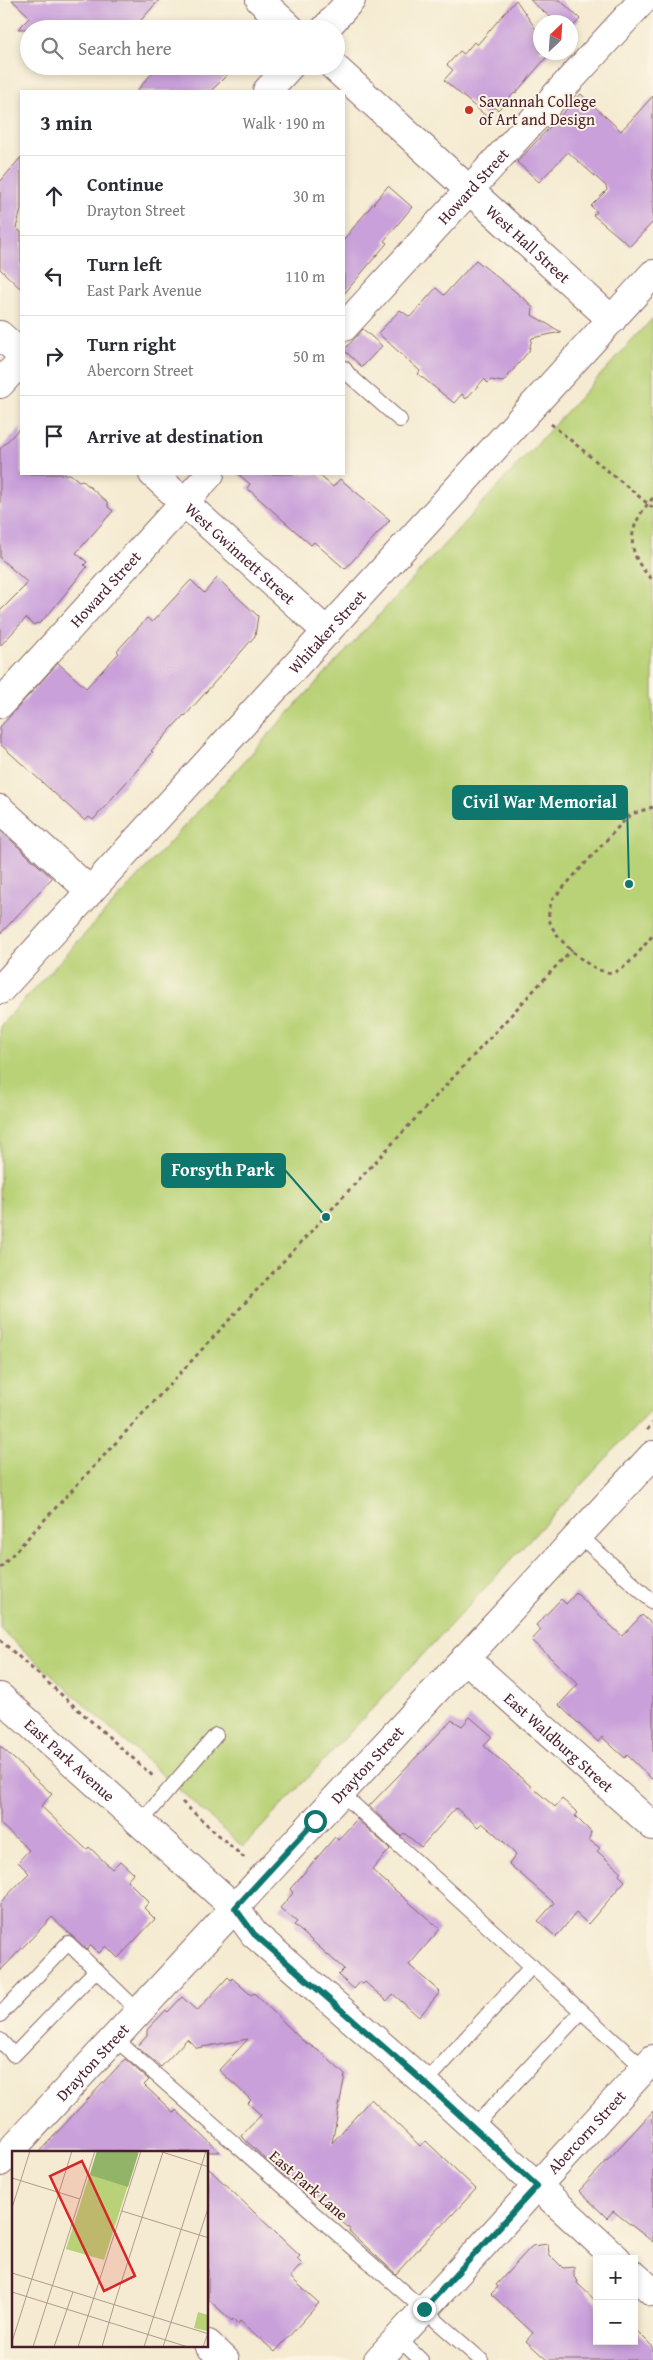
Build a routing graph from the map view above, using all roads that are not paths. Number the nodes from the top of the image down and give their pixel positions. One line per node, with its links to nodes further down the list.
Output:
1 (260, 0): 4 (street)
2 (351, 0): 5 (street)
3 (643, 0): 9 (street, Howard Street)
4 (281, 20)
5 (333, 20)
6 (282, 75): 8 (street)
7 (343, 75): 9 (street, West Hall Street)
8 (269, 90)
9 (469, 190): 11 (street, West Hall Street); 12 (street, Howard Street)
10 (653, 274): 11 (street, Whitaker Street)
11 (612, 320): 22 (street, Whitaker Street)
12 (345, 326)
13 (0, 335): 14 (street)
14 (20, 353)
15 (20, 362): 17 (street)
16 (345, 369): 18 (lane)
17 (0, 384)
18 (400, 420)
19 (154, 475): 21 (street, West Gwinnett Street)
20 (209, 475): 21 (street, Howard Street)
21 (184, 502): 22 (street, West Gwinnett Street); 23 (street, Howard Street)
22 (327, 632): 25 (street, Whitaker Street)
23 (0, 704)
24 (0, 809): 25 (street)
25 (90, 891): 26 (street, Whitaker Street)
26 (0, 990)
27 (650, 1443): 28 (street, Drayton Street)
28 (579, 1536): 29 (lane); 30 (street, Drayton Street)
29 (653, 1602)
30 (465, 1658): 33 (street, Drayton Street); 35 (street, East Waldburg Street)
31 (0, 1697): 34 (street, East Park Avenue)
32 (216, 1735): 34 (lane)
33 (342, 1793): 36 (street, Drayton Street); 37 (lane)
34 (140, 1823): 36 (street, East Park Avenue)
35 (653, 1826)
36 (235, 1908): 39 (street, Drayton Street); 45 (street)
37 (532, 1966): 40 (lane); 45 (lane)
38 (96, 1970): 39 (lane); 41 (lane); 43 (lane)
39 (138, 2011): 42 (street, Drayton Street)
40 (580, 2012): 44 (lane); 46 (lane)
41 (0, 2016)
42 (113, 2037): 47 (street, Drayton Street); 52 (lane, East Park Lane)
43 (0, 2040)
44 (650, 2068): 48 (street, Abercorn Street)
45 (425, 2083): 46 (street)
46 (474, 2128): 48 (street)
47 (14, 2151)
48 (537, 2186): 49 (street); 52 (street, Abercorn Street)
49 (613, 2255)
50 (638, 2279): 51 (street)
51 (653, 2292)
52 (424, 2309): 53 (street, Abercorn Street); 58 (lane, East Park Lane)
53 (398, 2338): 56 (street, Abercorn Street); 57 (lane)
54 (209, 2345): 55 (street)
55 (225, 2360)
56 (378, 2360)
57 (421, 2360)
58 (481, 2360)

